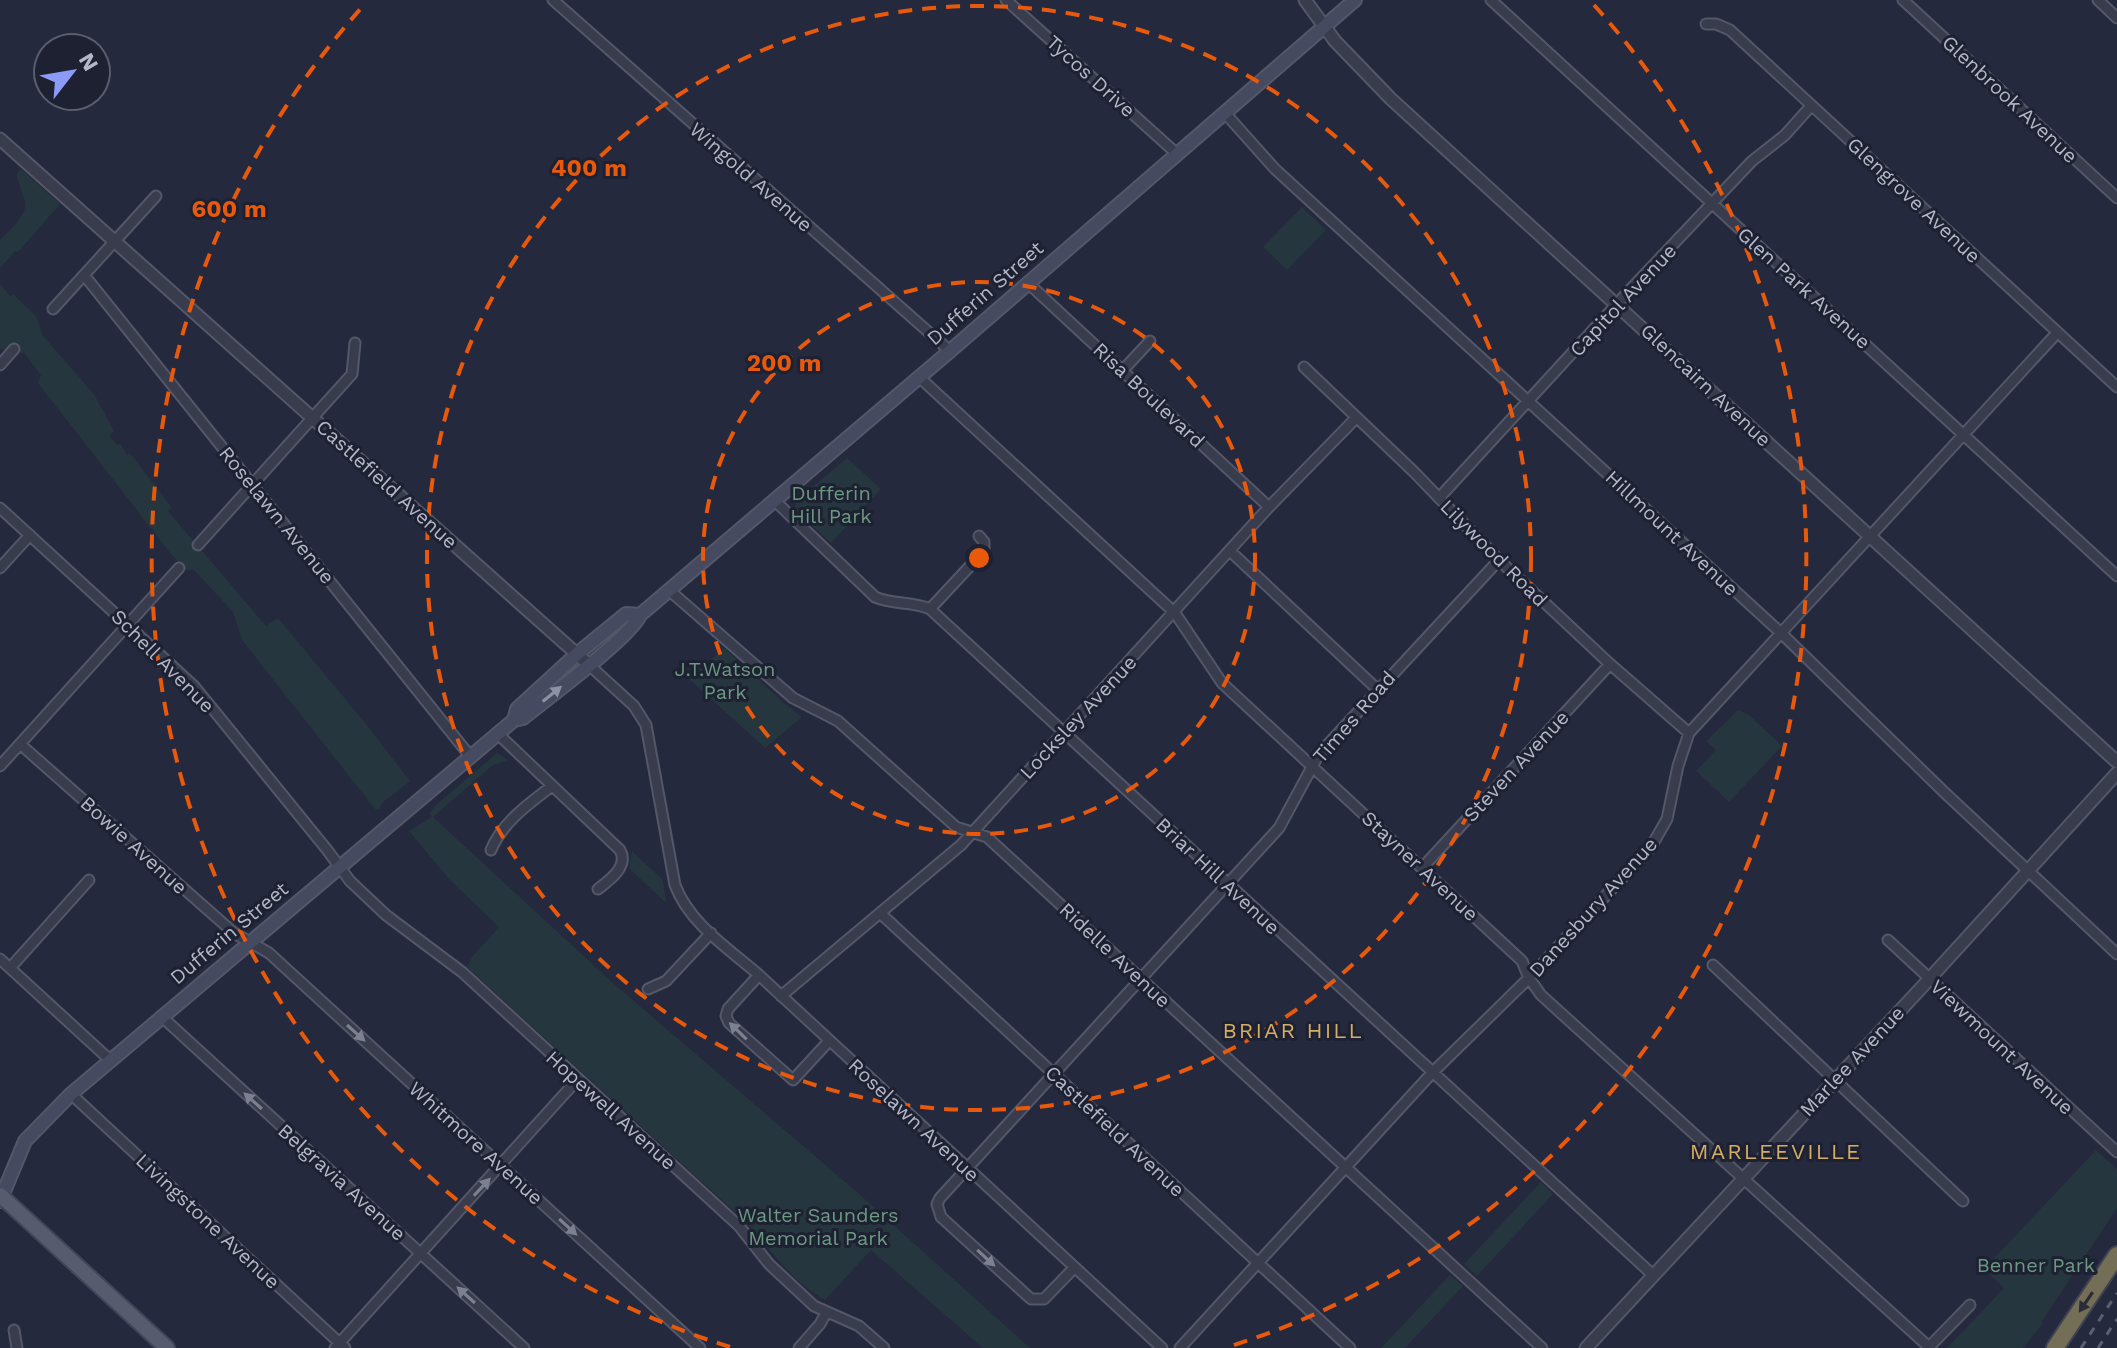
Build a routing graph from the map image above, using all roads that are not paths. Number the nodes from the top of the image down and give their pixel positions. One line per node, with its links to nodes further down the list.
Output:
1 (553, 0): 27 (street, Wingold Avenue)
2 (1006, 0): 14 (street, Tycos Drive)
3 (1305, 0): 10 (street, Glencairn Avenue)
4 (1355, 0): 10 (main road, Dufferin Street)
5 (1491, 0): 17 (street, Glen Park Avenue)
6 (1903, 0): 16 (street, Glenbrook Avenue)
7 (2098, 0): 8 (street)
8 (2117, 18)
9 (1706, 24): 11 (street, Glengrove Avenue)
10 (1323, 27): 12 (main road, Dufferin Street); 21 (street, Glencairn Avenue)
11 (1811, 106): 17 (street, Capitol Avenue); 23 (street, Glengrove Avenue)
12 (1225, 113): 14 (main road, Dufferin Street); 33 (street, Hillmount Avenue)
13 (0, 139): 18 (street, Castlefield Avenue)
14 (1176, 153): 20 (main road, Dufferin Street)
15 (156, 196): 18 (street)
16 (2117, 198)
17 (1712, 205): 21 (street, Capitol Avenue); 36 (street, Glen Park Avenue)
18 (116, 240): 19 (street); 34 (street, Castlefield Avenue)
19 (84, 275): 22 (street); 37 (street, Roselawn Avenue)
20 (1028, 283): 27 (main road, Dufferin Street); 30 (street, Risa Boulevard)
21 (1618, 303): 33 (street, Capitol Avenue); 44 (street, Glencairn Avenue)
22 (53, 309)
23 (2057, 333): 32 (street, Glengrove Avenue); 36 (street, Danesbury Avenue)
24 (1150, 341): 30 (street)
25 (355, 343): 34 (street)
26 (14, 349): 28 (street)
27 (950, 351): 31 (main road, Dufferin Street)
28 (0, 365)
29 (1304, 367): 35 (street, Lilywood Road)
30 (1123, 370): 40 (street, Risa Boulevard)
31 (919, 377): 39 (main road, Dufferin Street); 53 (street, Stayner Avenue)
32 (2117, 387)
33 (1529, 401): 38 (street, Capitol Avenue); 56 (street, Hillmount Avenue)
34 (314, 417): 37 (street); 57 (street, Castlefield Avenue)
35 (1356, 418): 38 (street, Lilywood Road); 40 (street, Locksley Avenue)
36 (1964, 435): 44 (street, Danesbury Avenue); 50 (street, Glen Park Avenue)
37 (253, 485): 45 (street); 66 (street, Roselawn Avenue)
38 (1439, 498): 47 (street, Lilywood Road)
39 (774, 500): 51 (main road, Dufferin Street); 52 (street)
40 (1269, 507): 46 (street, Locksley Avenue)
41 (0, 508): 42 (street, Schell Avenue)
42 (30, 535): 48 (street); 55 (street, Schell Avenue)
43 (979, 536): 52 (street)
44 (1871, 536): 56 (street, Danesbury Avenue); 67 (street, Glencairn Avenue)
45 (198, 545)
46 (1230, 551): 53 (street, Locksley Avenue); 60 (street)
47 (1499, 560): 59 (street, Lilywood Road); 60 (street, Times Road)
48 (0, 568)
49 (179, 568): 55 (street)
50 (2117, 576)
51 (670, 591): 54 (main road, Dufferin Street); 72 (street, Ridelle Avenue)
52 (930, 609): 62 (street, Briar Hill Avenue)
53 (1175, 613): 62 (street, Locksley Avenue); 68 (street, Stayner Avenue)
54 (640, 615): 57 (main road, Dufferin Street); 58 (main road, Dufferin Street)
55 (128, 624): 65 (street); 74 (street, Schell Avenue)
56 (1781, 633): 63 (street, Danesbury Avenue); 76 (street, Hillmount Avenue)
57 (577, 654): 58 (street, Castlefield Avenue); 61 (main road, Dufferin Street)
58 (588, 664): 61 (main road, Dufferin Street, one-way to 58); 79 (street, Castlefield Avenue)
59 (1610, 664): 63 (street, Lilywood Road); 75 (street, Steven Avenue)
60 (1377, 689): 68 (street, Times Road)
61 (514, 720): 64 (main road, Dufferin Street)
62 (1064, 732): 72 (street, Locksley Avenue); 78 (street, Briar Hill Avenue)
63 (1689, 733): 91 (street, Danesbury Avenue)
64 (498, 734): 66 (main road, Dufferin Street); 71 (street)
65 (20, 744): 69 (street); 84 (street, Bowie Avenue)
66 (470, 756): 74 (main road, Dufferin Street)
67 (2117, 762)
68 (1311, 765): 75 (street, Stayner Avenue); 78 (street, Times Road)
69 (0, 766)
70 (2117, 773): 76 (street, Marlee Avenue)
71 (552, 786): 73 (street); 80 (street)
72 (972, 832): 81 (street, Locksley Avenue); 90 (street, Ridelle Avenue)
73 (491, 850)
74 (339, 867): 84 (main road, Dufferin Street); 101 (street, Hopewell Avenue)
75 (1422, 868): 91 (street, Stayner Avenue)
76 (2028, 872): 85 (street, Hillmount Avenue); 92 (street, Marlee Avenue)
77 (89, 880): 88 (street)
78 (1226, 884): 90 (street, Times Road); 99 (street, Briar Hill Avenue)
79 (675, 885): 82 (street, Roselawn Avenue)
80 (598, 889)
81 (880, 913): 94 (street, Locksley Avenue); 98 (street, Castlefield Avenue)
82 (711, 933): 89 (street, Roselawn Avenue); 93 (street)
83 (1888, 940): 92 (street, Viewmount Avenue)
84 (249, 943): 95 (main road, Dufferin Street); 104 (street, Whitmore Avenue, one-way to 104)
85 (2117, 954)
86 (0, 959): 88 (street)
87 (1713, 965): 100 (street)
88 (10, 968): 97 (street)
89 (759, 975): 94 (street, Roselawn Avenue); 96 (street, one-way to 89)
90 (1140, 977): 98 (street, Times Road); 106 (street, Ridelle Avenue)
91 (1529, 978): 99 (street, Danesbury Avenue); 107 (street, Stayner Avenue)
92 (1929, 979): 100 (street, Marlee Avenue); 103 (street, Viewmount Avenue)
93 (648, 989)
94 (781, 996): 96 (street, Roselawn Avenue)
95 (161, 1016): 97 (main road, Dufferin Street); 110 (street, Belgravia Avenue, one-way to 95)
96 (829, 1041): 105 (street, Roselawn Avenue)
97 (110, 1060): 102 (main road, Dufferin Street)
98 (1052, 1073): 105 (street, Times Road); 112 (street, Castlefield Avenue)
99 (1432, 1073): 106 (street, Danesbury Avenue); 114 (street, Briar Hill Avenue)
100 (1835, 1079): 107 (street, Marlee Avenue); 109 (street)
101 (577, 1080): 104 (street); 116 (street, Hopewell Avenue)
102 (71, 1094): 108 (main road, Dufferin Street); 118 (street, Livingstone Avenue)
103 (2117, 1152)
104 (501, 1166): 110 (street, one-way to 104); 122 (street, Whitmore Avenue, one-way to 122)
105 (966, 1168): 113 (street, Roselawn Avenue); 113 (street, Times Road, one-way to 113)
106 (1345, 1168): 112 (street, Danesbury Avenue); 128 (street, Ridelle Avenue)
107 (1744, 1178): 114 (street, Marlee Avenue); 130 (street, Stayner Avenue)
108 (1, 1198): 120 (main road)
109 (1963, 1201)
110 (420, 1254): 118 (street); 121 (street, Belgravia Avenue, one-way to 110)
111 (2117, 1255): 131 (highway, one-way to 131)
112 (1258, 1263): 126 (street, Danesbury Avenue); 127 (street, Castlefield Avenue)
113 (1074, 1268): 125 (street, Roselawn Avenue)
114 (1653, 1275): 129 (street, Marlee Avenue)
115 (1970, 1305): 130 (street)
116 (826, 1313): 123 (street); 124 (street, Hopewell Avenue)
117 (14, 1330): 119 (street)
118 (340, 1346)
119 (17, 1348)
120 (167, 1348)
121 (524, 1348)
122 (700, 1348)
123 (799, 1348)
124 (884, 1348)
125 (1162, 1348)
126 (1180, 1348)
127 (1350, 1348)
128 (1542, 1348)
129 (1586, 1348)
130 (1929, 1348)
131 (2055, 1348)

